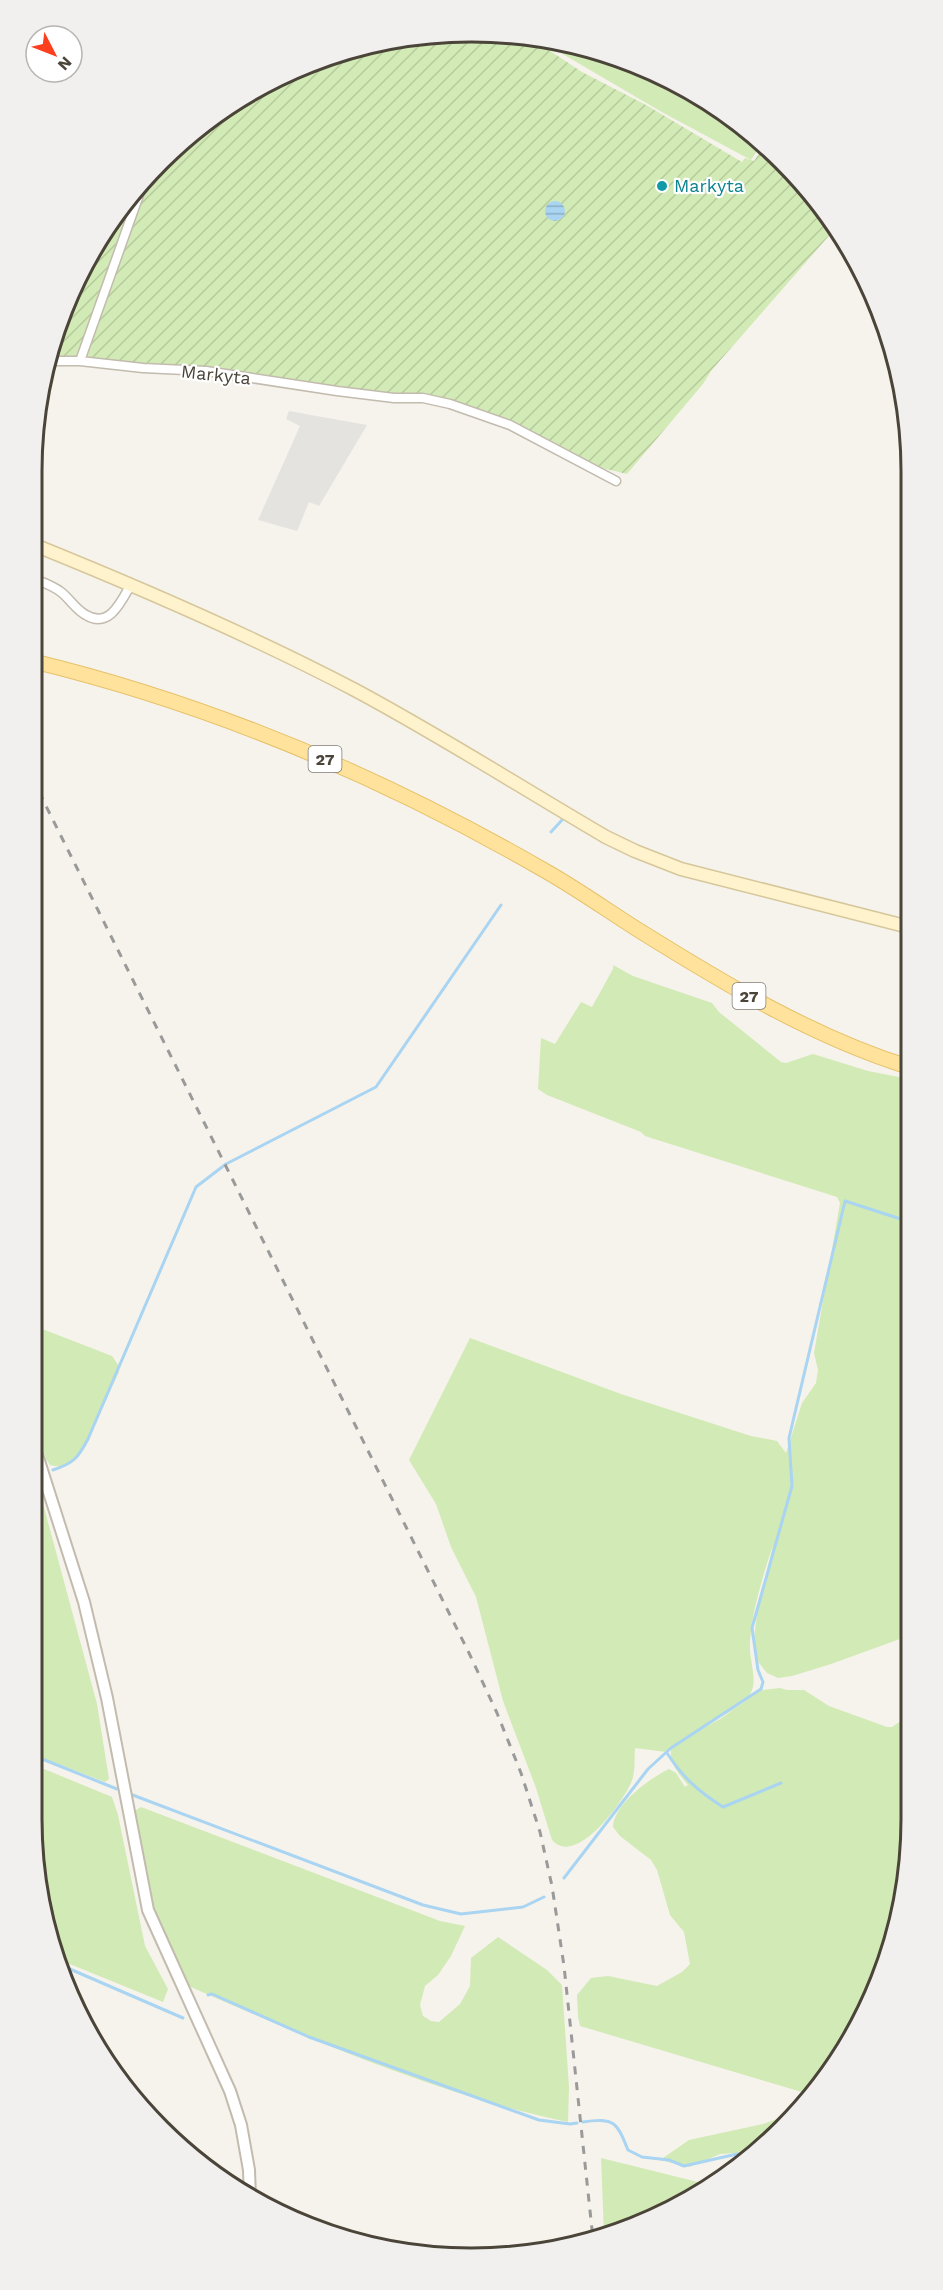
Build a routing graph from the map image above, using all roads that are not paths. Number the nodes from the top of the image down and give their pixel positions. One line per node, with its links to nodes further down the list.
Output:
1 (136, 204): 3 (street)
2 (57, 361): 3 (street, Markyta)
3 (80, 361): 4 (street, Markyta)
4 (616, 481)
5 (42, 548): 7 (main road)
6 (42, 582): 7 (street)
7 (130, 586): 9 (main road)
8 (42, 664): 10 (main road, 27)
9 (901, 925)
10 (901, 1064)
11 (42, 1471): 12 (street)
12 (250, 2186)

